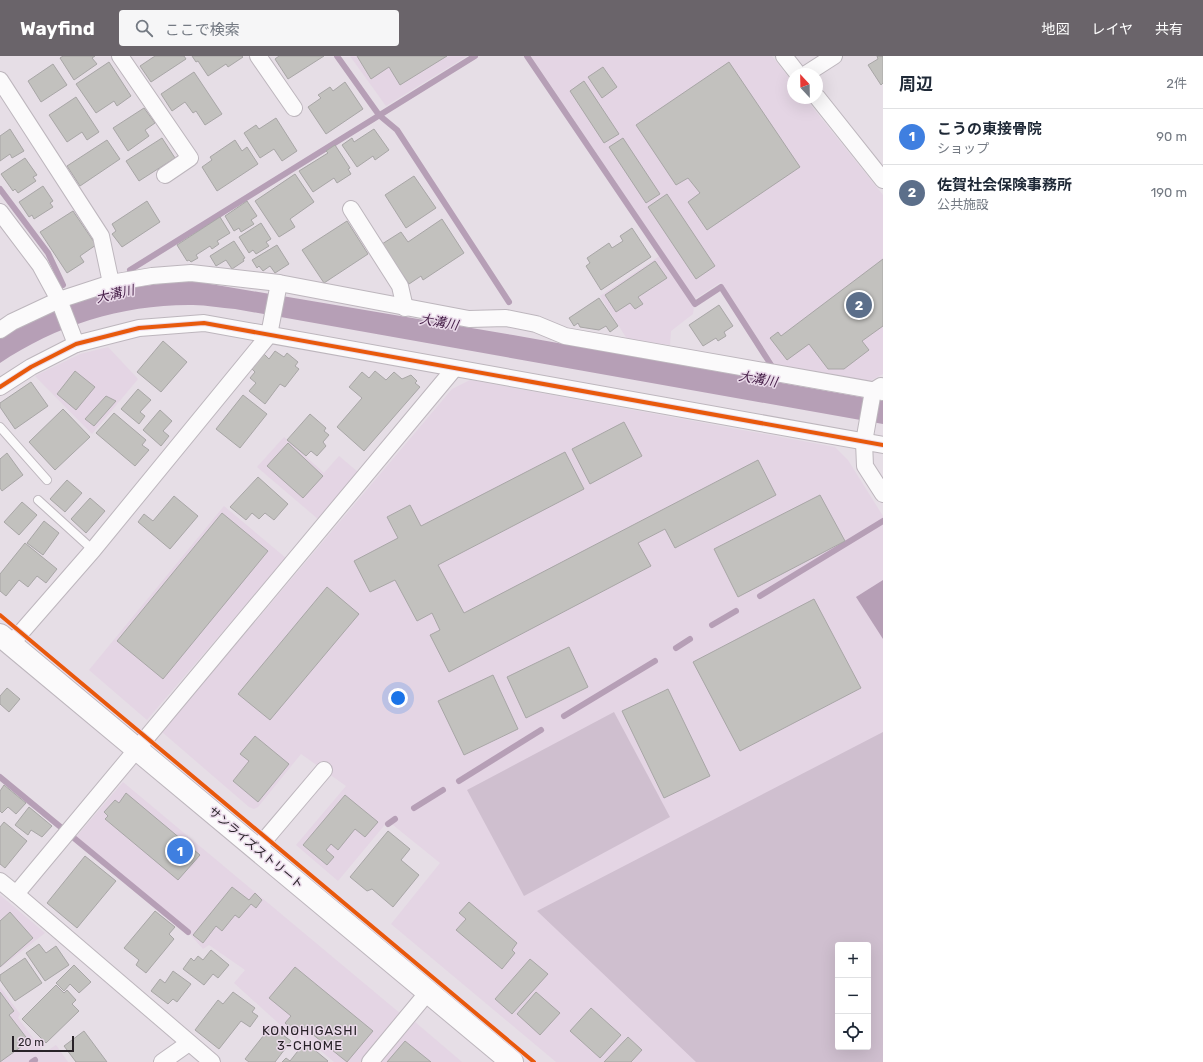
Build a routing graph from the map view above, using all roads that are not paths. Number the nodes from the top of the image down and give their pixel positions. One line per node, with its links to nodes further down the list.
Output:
1 (120, 56): 10 (street)
2 (258, 56): 9 (street)
3 (784, 56): 5 (street)
4 (834, 56): 6 (street)
5 (793, 68)
6 (815, 68)
7 (0, 80): 14 (street)
8 (823, 104): 11 (street)
9 (294, 108)
10 (165, 175)
11 (883, 180)
12 (351, 209): 17 (street)
13 (0, 212): 16 (street)
14 (111, 283): 15 (street); 16 (street)
15 (279, 283): 17 (street); 18 (street)
16 (60, 300): 19 (street); 20 (street)
17 (405, 308): 23 (street)
18 (270, 328): 20 (street); 21 (street); 30 (street)
19 (0, 330)
20 (74, 338): 22 (street)
21 (454, 369): 25 (street); 32 (street)
22 (0, 387)
23 (880, 390): 25 (street)
24 (0, 427): 27 (lane)
25 (865, 434): 26 (street); 28 (street)
26 (883, 445)
27 (47, 480)
28 (883, 494)
29 (38, 500): 30 (lane)
30 (92, 550): 31 (street)
31 (6, 640): 32 (street, サンライズストリート)
32 (137, 749): 34 (street, サンライズストリート); 36 (street)
33 (324, 770): 34 (street)
34 (257, 849): 37 (street, サンライズストリート)
35 (0, 881): 36 (street)
36 (16, 894): 38 (street)
37 (428, 992): 41 (street); 42 (street, サンライズストリート)
38 (189, 1043): 39 (street); 40 (street)
39 (162, 1062)
40 (212, 1062)
41 (370, 1062)
42 (512, 1062)

